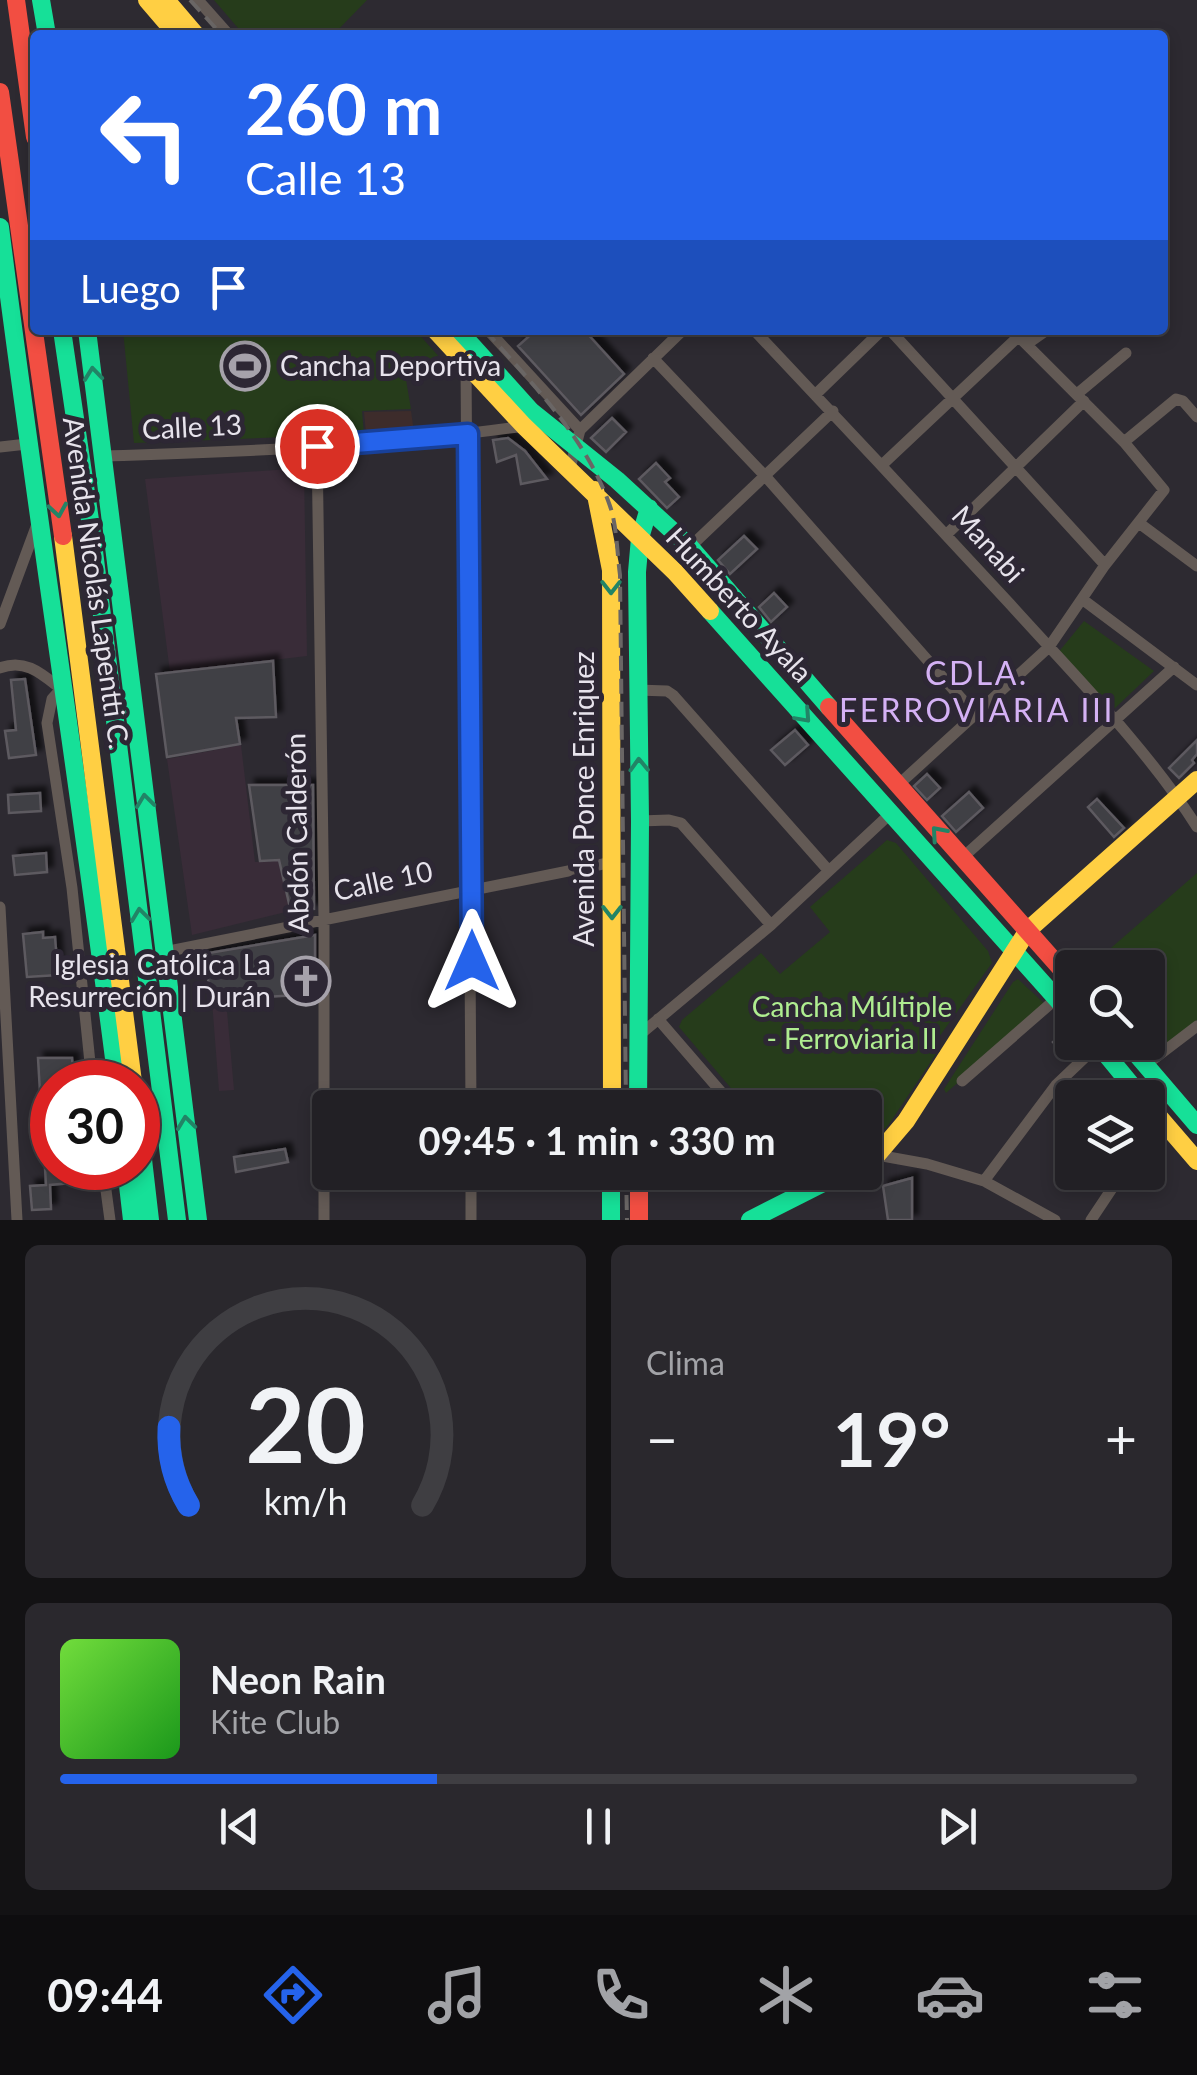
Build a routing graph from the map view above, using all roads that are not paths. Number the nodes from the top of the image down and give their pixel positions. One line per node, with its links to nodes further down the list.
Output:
1 (16, 0): 11 (main road)
2 (41, 0): 6 (main road)
3 (147, 0): 7 (main road)
4 (166, 0): 8 (main road)
5 (198, 0): 9 (street)
6 (47, 30)
7 (174, 30)
8 (192, 30)
9 (225, 30)
10 (0, 92): 13 (main road, Avenida Nicolás Lapentti C.)
11 (30, 102)
12 (0, 227): 13 (main road, Avenida Nicolás Lapentti C.)
13 (17, 275): 14 (main road, Avenida Nicolás Lapentti C.); 15 (main road, Avenida Nicolás Lapentti C.)
14 (30, 298)
15 (5, 302): 39 (main road, Avenida Nicolás Lapentti C.)
16 (36, 335): 81 (main road, Avenida Nicolás Lapentti C., one-way to 81)
17 (63, 335): 121 (main road, Avenida Nicolás Lapentti C., one-way to 17)
18 (89, 335): 42 (main road, Avenida Nicolás Lapentti C., one-way to 18)
19 (440, 335): 29 (main road, Humberto Ayala)
20 (462, 335): 43 (main road, Humberto Ayala)
21 (493, 335): 36 (street)
22 (678, 335): 28 (street)
23 (759, 335): 30 (street, Manabi)
24 (877, 335): 30 (street)
25 (895, 335): 32 (street)
26 (1019, 337): 31 (street); 32 (street)
27 (1126, 353): 31 (street)
28 (653, 358): 36 (street); 47 (street)
29 (466, 364): 35 (main road, Humberto Ayala); 37 (street)
30 (816, 394): 33 (street, Manabi)
31 (1080, 398): 38 (street); 46 (street)
32 (953, 399): 44 (street); 46 (street)
33 (833, 411): 44 (street, Manabi); 47 (street)
34 (1197, 417): 38 (street)
35 (524, 426): 37 (street, Calle 13); 43 (main road, Humberto Ayala)
36 (580, 430): 43 (street)
37 (468, 434): 40 (street, Calle 13); 76 (street)
38 (1124, 442): 51 (street)
39 (27, 444): 41 (street); 50 (main road, Avenida Nicolás Lapentti C.)
40 (317, 446): 42 (street, Calle 13); 78 (street, Abdón Calderón)
41 (0, 447)
42 (102, 456): 83 (main road, Avenida Nicolás Lapentti C., one-way to 42)
43 (574, 459): 45 (main road, Humberto Ayala); 48 (main road, Humberto Ayala)
44 (883, 464): 52 (street, Manabi)
45 (602, 469): 48 (main road); 49 (main road, Humberto Ayala)
46 (1016, 471): 52 (street); 55 (street)
47 (766, 477): 54 (street); 65 (street)
48 (595, 491): 53 (main road, Humberto Ayala); 74 (main road, Avenida Ponce Enriquez, one-way to 74)
49 (649, 508): 53 (main road, Avenida Ponce Enriquez); 54 (main road, Humberto Ayala)
50 (40, 516): 58 (street); 63 (main road, Avenida Nicolás Lapentti C.)
51 (1139, 523): 55 (street); 56 (street)
52 (946, 535): 59 (street, Manabi)
53 (640, 538): 64 (main road, Avenida Ponce Enriquez); 70 (main road, Humberto Ayala, one-way to 70)
54 (690, 547): 68 (main road, Humberto Ayala)
55 (1106, 565): 57 (street)
56 (1197, 566)
57 (1082, 600): 59 (street); 61 (street)
58 (0, 624)
59 (1049, 647): 65 (street); 66 (street, Manabi)
60 (0, 668): 63 (street)
61 (1174, 668): 62 (street); 66 (street)
62 (1197, 685)
63 (61, 689): 81 (main road, Avenida Nicolás Lapentti C.); 90 (street)
64 (637, 690): 71 (main road, Avenida Ponce Enriquez, one-way to 64); 75 (street)
65 (975, 714): 68 (street)
66 (1113, 721): 69 (street, Manabi); 73 (street)
67 (1197, 780): 69 (main road)
68 (897, 786): 73 (main road, Humberto Ayala, one-way to 68)
69 (1178, 797): 72 (street, Manabi); 80 (main road)
70 (891, 813): 75 (street); 82 (main road, Humberto Ayala)
71 (640, 821): 79 (street); 89 (main road, Avenida Ponce Enriquez)
72 (1197, 827)
73 (961, 859): 80 (main road, Humberto Ayala)
74 (612, 862): 76 (street, Calle 10); 100 (main road, Avenida Ponce Enriquez, one-way to 100)
75 (829, 872): 79 (street)
76 (472, 888): 78 (street, Calle 10); 99 (street)
77 (0, 907): 117 (street)
78 (324, 920): 83 (street, Calle 10); 123 (street, Abdón Calderón)
79 (771, 925): 87 (street)
80 (1028, 930): 82 (main road); 84 (main road, Humberto Ayala)
81 (108, 943): 91 (main road, Avenida Nicolás Lapentti C.); 92 (main road, Avenida Nicolás Lapentti C.)
82 (1015, 949): 85 (main road, Humberto Ayala); 105 (main road)
83 (164, 952): 122 (main road, Avenida Nicolás Lapentti C., one-way to 83)
84 (1055, 962)
85 (1055, 996)
86 (1055, 1000): 98 (street)
87 (658, 1019): 89 (street); 102 (street)
88 (1197, 1026): 96 (street)
89 (637, 1037): 101 (main road, Avenida Ponce Enriquez)
90 (90, 1060)
91 (116, 1060)
92 (130, 1060)
93 (1081, 1060): 108 (street)
94 (1110, 1060): 97 (main road)
95 (1141, 1060): 96 (main road)
96 (1146, 1066): 104 (main road)
97 (1127, 1080)
98 (962, 1082)
99 (472, 1090)
100 (612, 1090)
101 (638, 1090)
102 (719, 1090)
103 (1165, 1124): 107 (main road)
104 (1197, 1124)
105 (882, 1147)
106 (882, 1160): 108 (street)
107 (1197, 1161)
108 (984, 1181): 128 (street)
109 (106, 1190): 118 (street)
110 (129, 1190): 119 (main road)
111 (147, 1190): 120 (main road)
112 (471, 1190): 124 (street)
113 (611, 1190): 125 (main road)
114 (639, 1190): 126 (main road)
115 (806, 1190): 127 (main road)
116 (1111, 1190): 129 (street)
117 (17, 1220)
118 (110, 1220)
119 (132, 1220)
120 (150, 1220)
121 (178, 1220)
122 (198, 1220)
123 (324, 1220)
124 (471, 1220)
125 (611, 1220)
126 (640, 1220)
127 (750, 1220)
128 (1055, 1220)
129 (1091, 1220)

